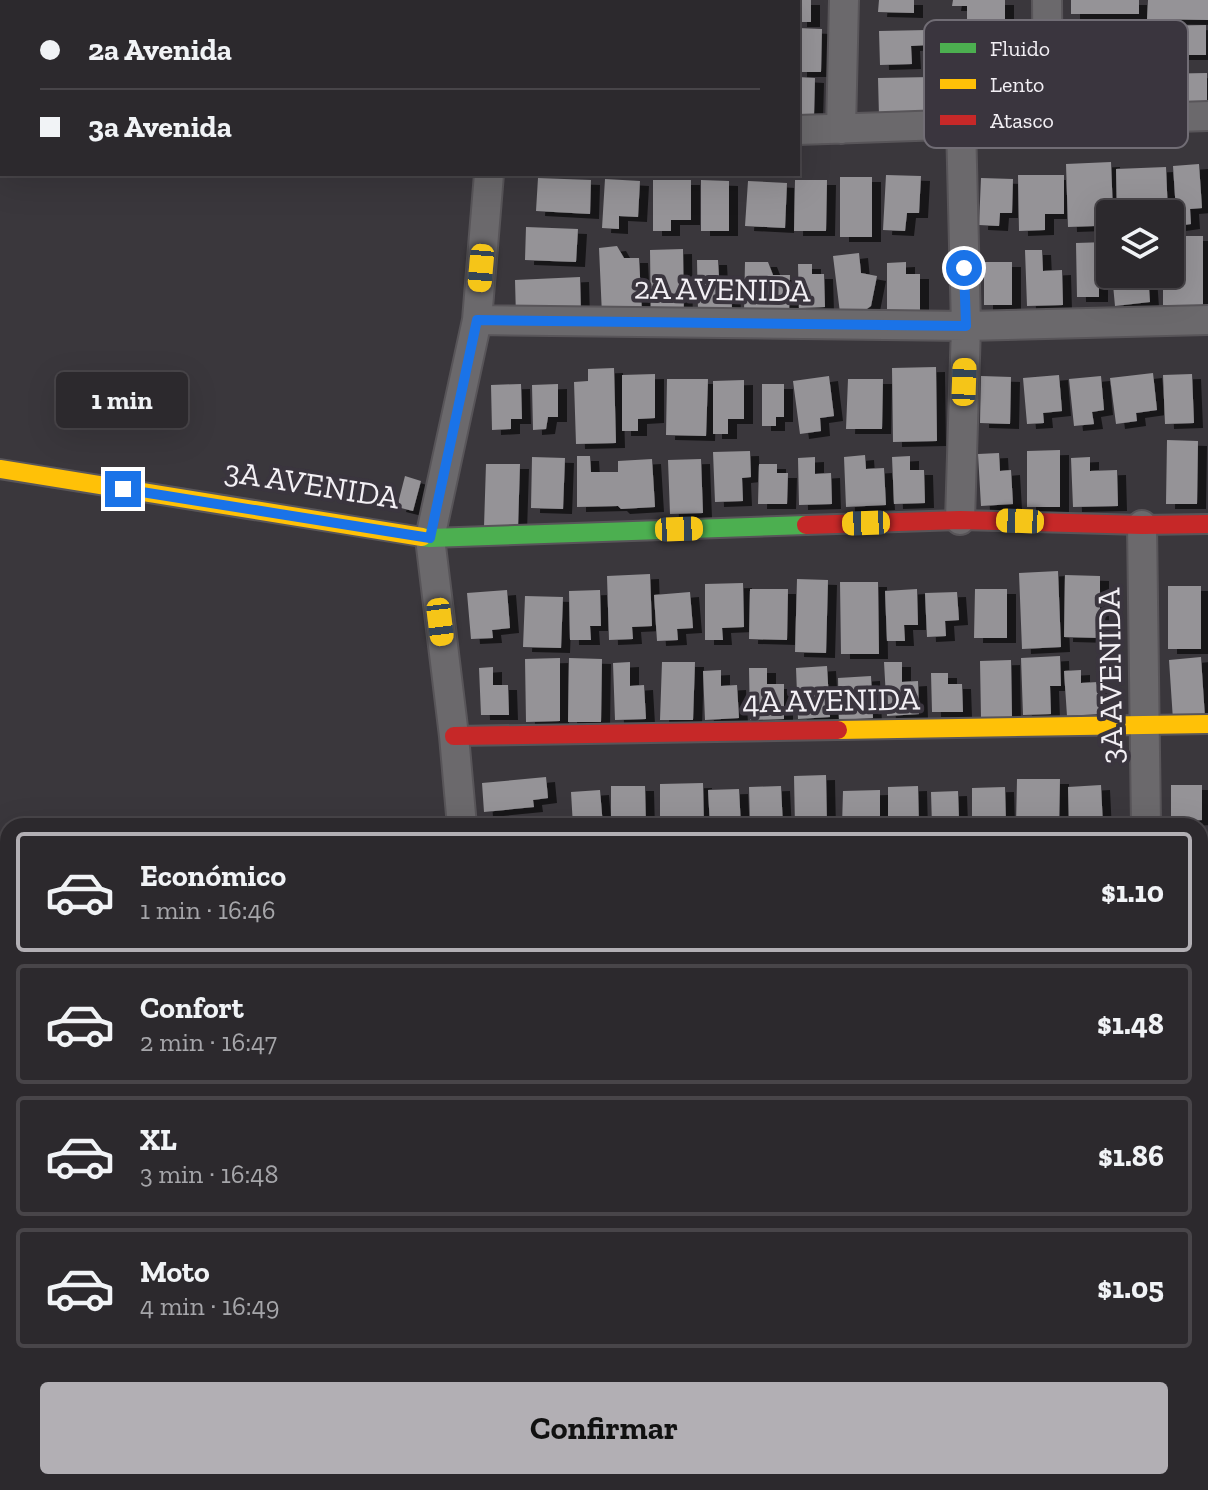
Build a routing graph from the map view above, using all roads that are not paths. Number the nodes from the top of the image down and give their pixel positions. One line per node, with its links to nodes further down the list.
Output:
1 (844, 0): 7 (street)
2 (1047, 0): 3 (street)
3 (1047, 20)
4 (1208, 116): 5 (street)
5 (1188, 117)
6 (924, 126): 7 (street)
7 (841, 129): 8 (street)
8 (800, 130)
9 (962, 148): 13 (street)
10 (489, 176): 11 (street)
11 (477, 320): 13 (street, 2A AVENIDA); 18 (street)
12 (1208, 320): 13 (street, 2A AVENIDA)
13 (966, 326): 15 (street)
14 (0, 469): 18 (street, 3A AVENIDA)
15 (960, 520): 17 (street, 3A AVENIDA); 18 (street, 3A AVENIDA)
16 (1208, 524): 17 (street, 3A AVENIDA)
17 (1142, 525): 20 (street, 3A AVENIDA)
18 (430, 538): 21 (street)
19 (1208, 724): 20 (street, 4A AVENIDA)
20 (1145, 725): 21 (street, 4A AVENIDA); 23 (street, 3A AVENIDA)
21 (454, 736): 22 (street)
22 (461, 818)
23 (1146, 818)

